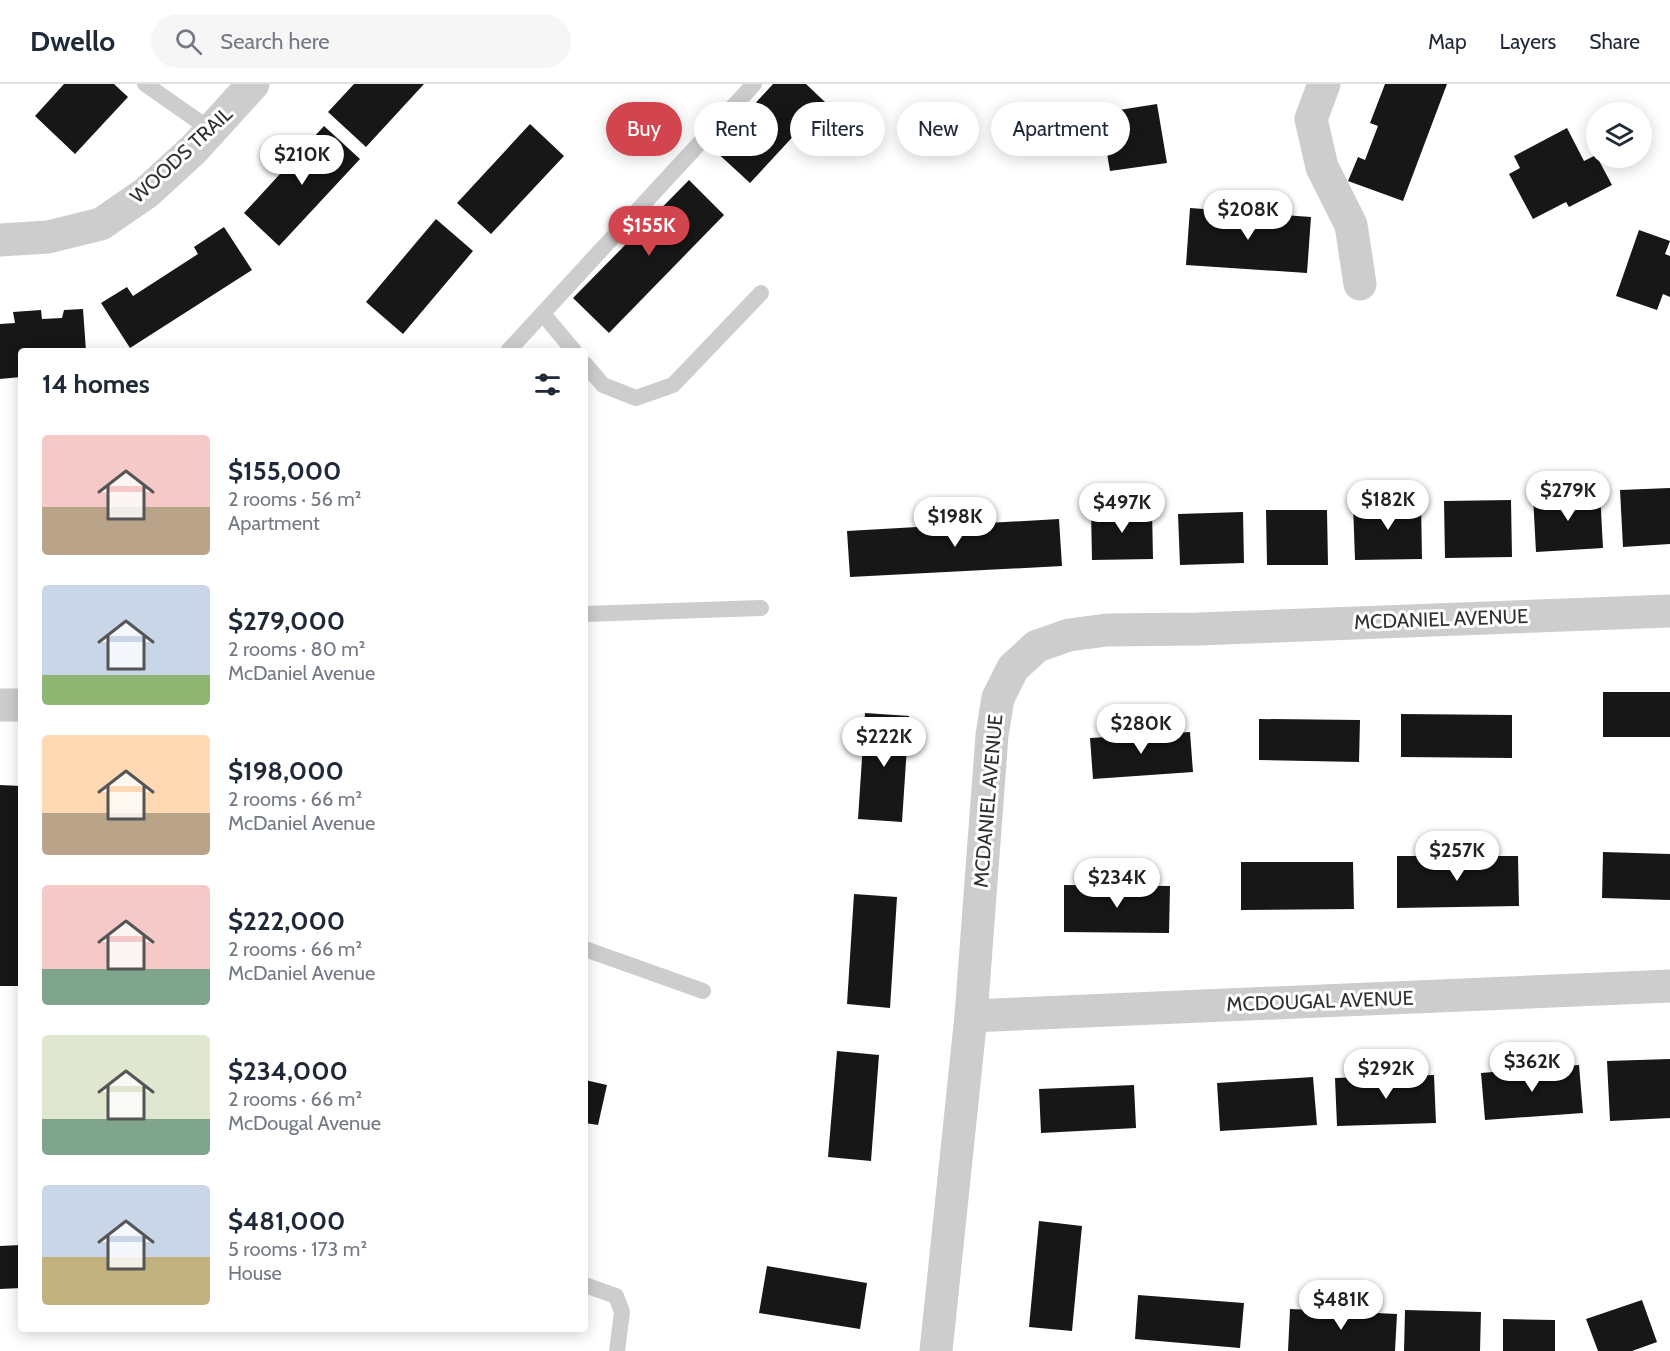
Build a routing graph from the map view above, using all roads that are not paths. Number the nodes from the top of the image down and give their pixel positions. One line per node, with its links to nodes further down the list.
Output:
1 (145, 84): 5 (lane)
2 (253, 84): 5 (street, WOODS TRAIL)
3 (754, 84): 9 (lane)
4 (1324, 84): 7 (street)
5 (211, 130): 6 (street, WOODS TRAIL)
6 (0, 240)
7 (1360, 284)
8 (761, 293): 12 (lane)
9 (543, 314): 10 (lane); 11 (lane)
10 (511, 348)
11 (571, 348)
12 (588, 368)
13 (761, 608): 15 (lane)
14 (1670, 610): 21 (street, MCDANIEL AVENUE)
15 (588, 614)
16 (0, 705): 17 (street)
17 (18, 705)
18 (588, 950): 20 (lane)
19 (1670, 986): 21 (street, MCDOUGAL AVENUE)
20 (703, 992)
21 (971, 1016): 24 (street, MCDANIEL AVENUE)
22 (588, 1285): 23 (lane)
23 (617, 1351)
24 (936, 1351)

